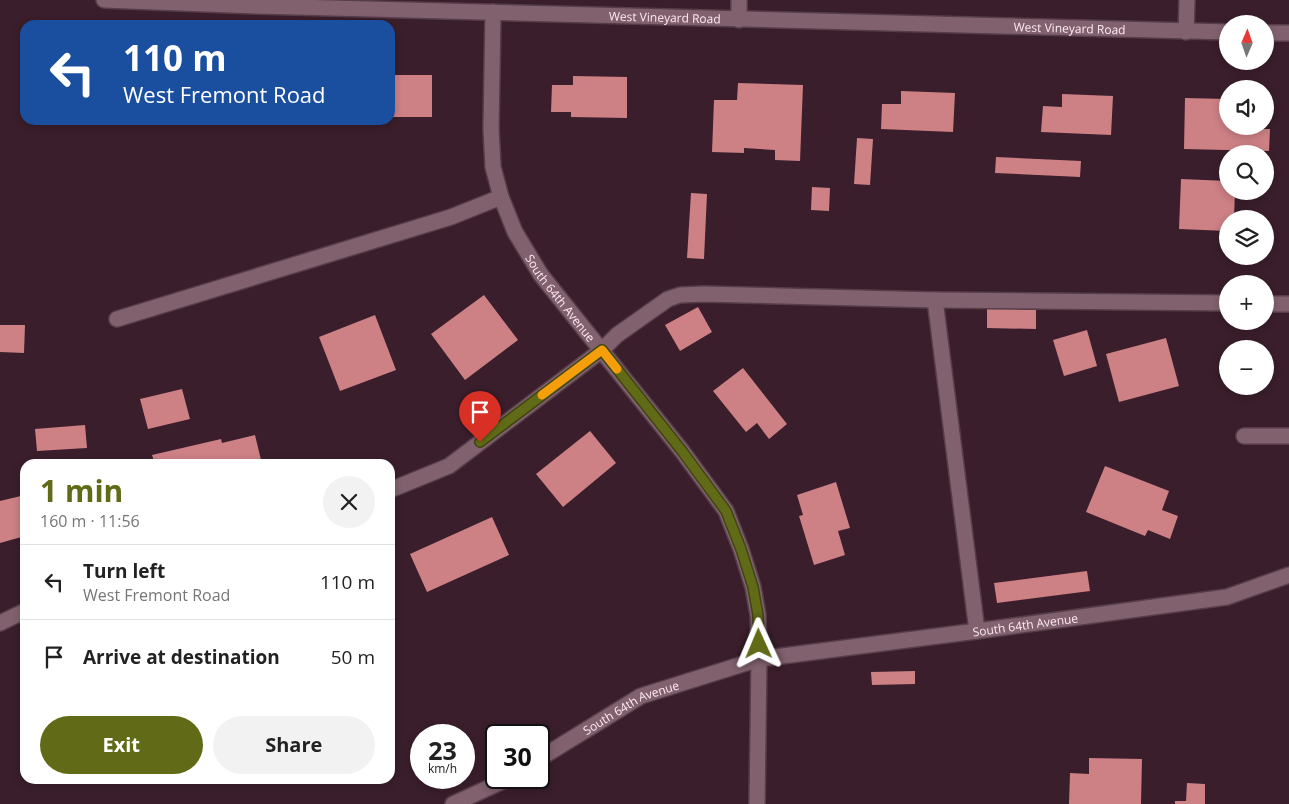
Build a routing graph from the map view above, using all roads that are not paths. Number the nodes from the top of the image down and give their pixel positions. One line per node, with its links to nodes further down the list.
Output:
1 (104, 0): 4 (street, West Vineyard Road)
2 (739, 0): 6 (street)
3 (1187, 0): 7 (street)
4 (257, 3): 5 (street, West Vineyard Road)
5 (494, 12): 6 (street, West Vineyard Road); 11 (street, South 64th Avenue)
6 (738, 20): 7 (street, West Vineyard Road)
7 (1186, 32): 8 (street, West Vineyard Road)
8 (1219, 32)
9 (1274, 33): 10 (street)
10 (1289, 33)
11 (501, 197): 16 (street); 17 (street, South 64th Avenue)
12 (935, 300): 13 (street); 17 (street); 24 (street)
13 (1219, 303)
14 (1274, 304): 15 (street)
15 (1289, 304)
16 (117, 318)
17 (602, 350): 20 (street); 25 (street, South 64th Avenue)
18 (1244, 436): 19 (street)
19 (1289, 436)
20 (395, 488)
21 (1289, 575): 24 (street, South 64th Avenue)
22 (20, 613): 23 (street)
23 (0, 623)
24 (977, 631): 25 (street, South 64th Avenue)
25 (759, 659): 26 (street, South 64th Avenue); 29 (street, South 64th Avenue)
26 (550, 752)
27 (486, 789): 28 (street)
28 (453, 804)
29 (757, 804)

